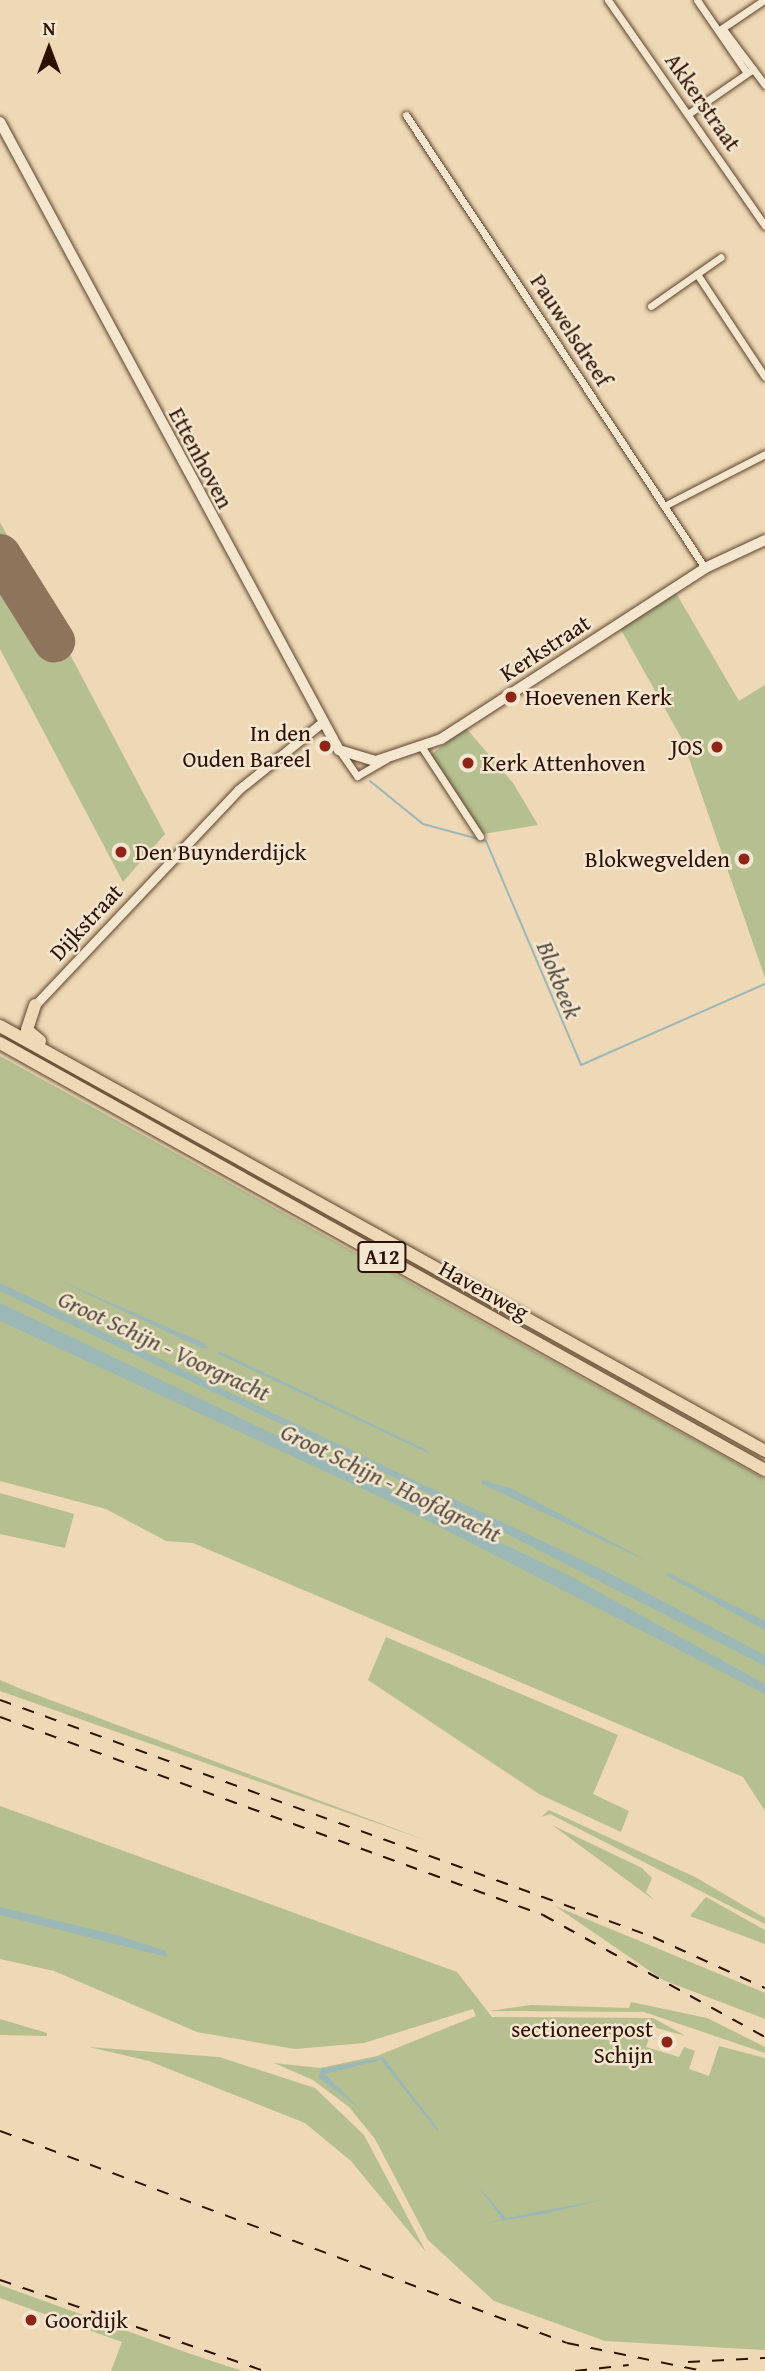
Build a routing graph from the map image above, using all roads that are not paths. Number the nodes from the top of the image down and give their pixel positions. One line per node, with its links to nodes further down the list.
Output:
1 (608, 0): 7 (street, Akkerstraat)
2 (696, 0): 4 (street)
3 (764, 0): 4 (street)
4 (720, 29): 5 (street)
5 (750, 71): 6 (street); 7 (street)
6 (765, 85)
7 (688, 114): 10 (street, Akkerstraat)
8 (406, 115): 16 (street, Pauwelsdreef)
9 (0, 122): 19 (main road, Ettenhoven)
10 (765, 226)
11 (721, 257): 12 (street)
12 (697, 274): 13 (street); 14 (street)
13 (651, 306)
14 (765, 377)
15 (765, 454): 16 (street)
16 (664, 506): 18 (street, Pauwelsdreef)
17 (765, 540): 18 (main road, Kerkstraat)
18 (705, 568): 20 (main road, Kerkstraat)
19 (320, 724): 21 (main road, Ettenhoven); 24 (street, Dijkstraat)
20 (421, 746): 22 (main road, Kerkstraat); 23 (street)
21 (340, 750): 22 (main road, Kerkstraat); 22 (street, Ettenhoven)
22 (386, 759)
23 (480, 836)
24 (35, 1005): 25 (highway); 28 (highway)
25 (0, 1019)
26 (0, 1026): 28 (highway, Havenweg / A12)
27 (0, 1043): 30 (highway, Havenweg / A12)
28 (185, 1129): 29 (highway, Havenweg / A12)
29 (765, 1451)
30 (765, 1470)

